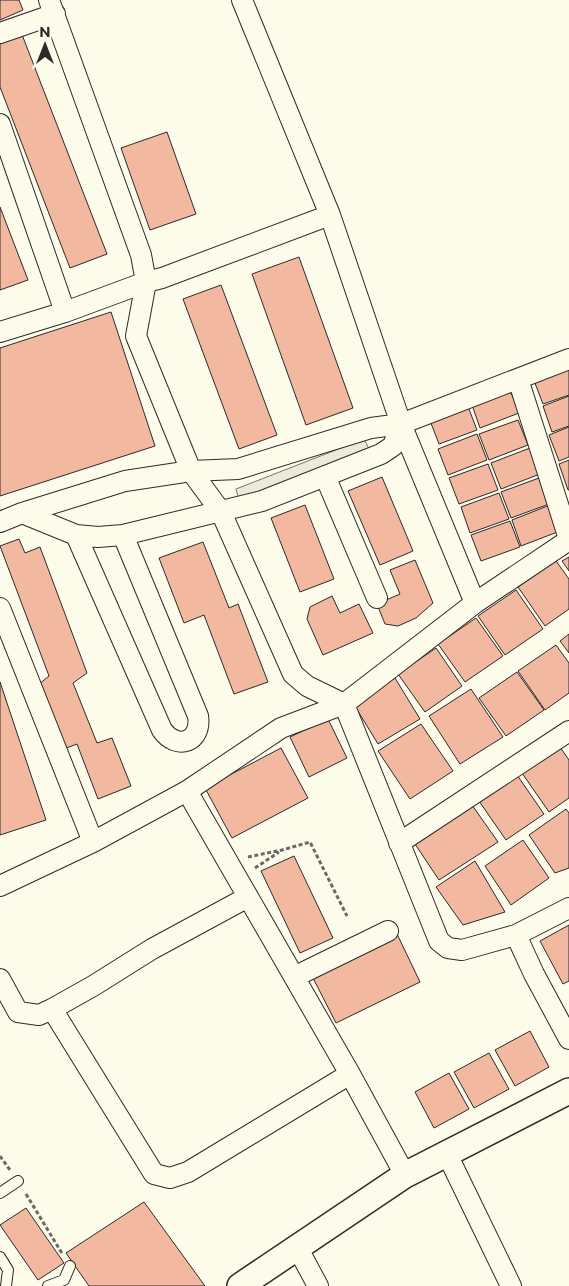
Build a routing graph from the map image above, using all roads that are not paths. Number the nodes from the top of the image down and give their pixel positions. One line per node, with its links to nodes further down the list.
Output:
1 (242, 0): 5 (street)
2 (52, 7): 3 (street); 6 (street)
3 (0, 34)
4 (0, 124): 7 (street)
5 (330, 215): 6 (street); 11 (street)
6 (146, 282): 7 (street); 12 (street)
7 (65, 312): 8 (street)
8 (0, 332)
9 (569, 359): 10 (street)
10 (518, 379): 11 (street); 19 (street)
11 (401, 424): 12 (street); 13 (street); 21 (street)
12 (191, 471): 14 (street); 15 (street)
13 (325, 476): 14 (street); 20 (street)
14 (220, 512): 18 (street); 23 (street)
15 (22, 513): 16 (street); 17 (street)
16 (0, 522)
17 (76, 535): 18 (street); 18 (street)
18 (124, 536)
19 (569, 540): 21 (street)
20 (377, 598)
21 (474, 603): 23 (street)
22 (0, 608): 26 (street)
23 (344, 704): 25 (street); 27 (street)
24 (569, 731): 27 (street)
25 (187, 791): 26 (street); 29 (street)
26 (93, 842): 28 (street)
27 (399, 843): 32 (street)
28 (0, 886)
29 (248, 897): 33 (street); 35 (street)
30 (569, 908): 32 (street)
31 (388, 931): 33 (street)
32 (516, 935): 36 (street)
33 (294, 977): 37 (street)
34 (0, 979): 35 (street)
35 (52, 1009): 37 (street)
36 (569, 1039)
37 (350, 1074): 40 (street)
38 (569, 1091): 39 (street)
39 (447, 1154): 40 (street); 50 (street)
40 (405, 1175): 43 (street)
41 (18, 1181): 42 (lane)
42 (0, 1193)
43 (297, 1247): 48 (street); 49 (street)
44 (0, 1257): 46 (lane)
45 (70, 1266): 47 (lane)
46 (6, 1286)
47 (48, 1286)
48 (240, 1286)
49 (318, 1286)
50 (511, 1286)

